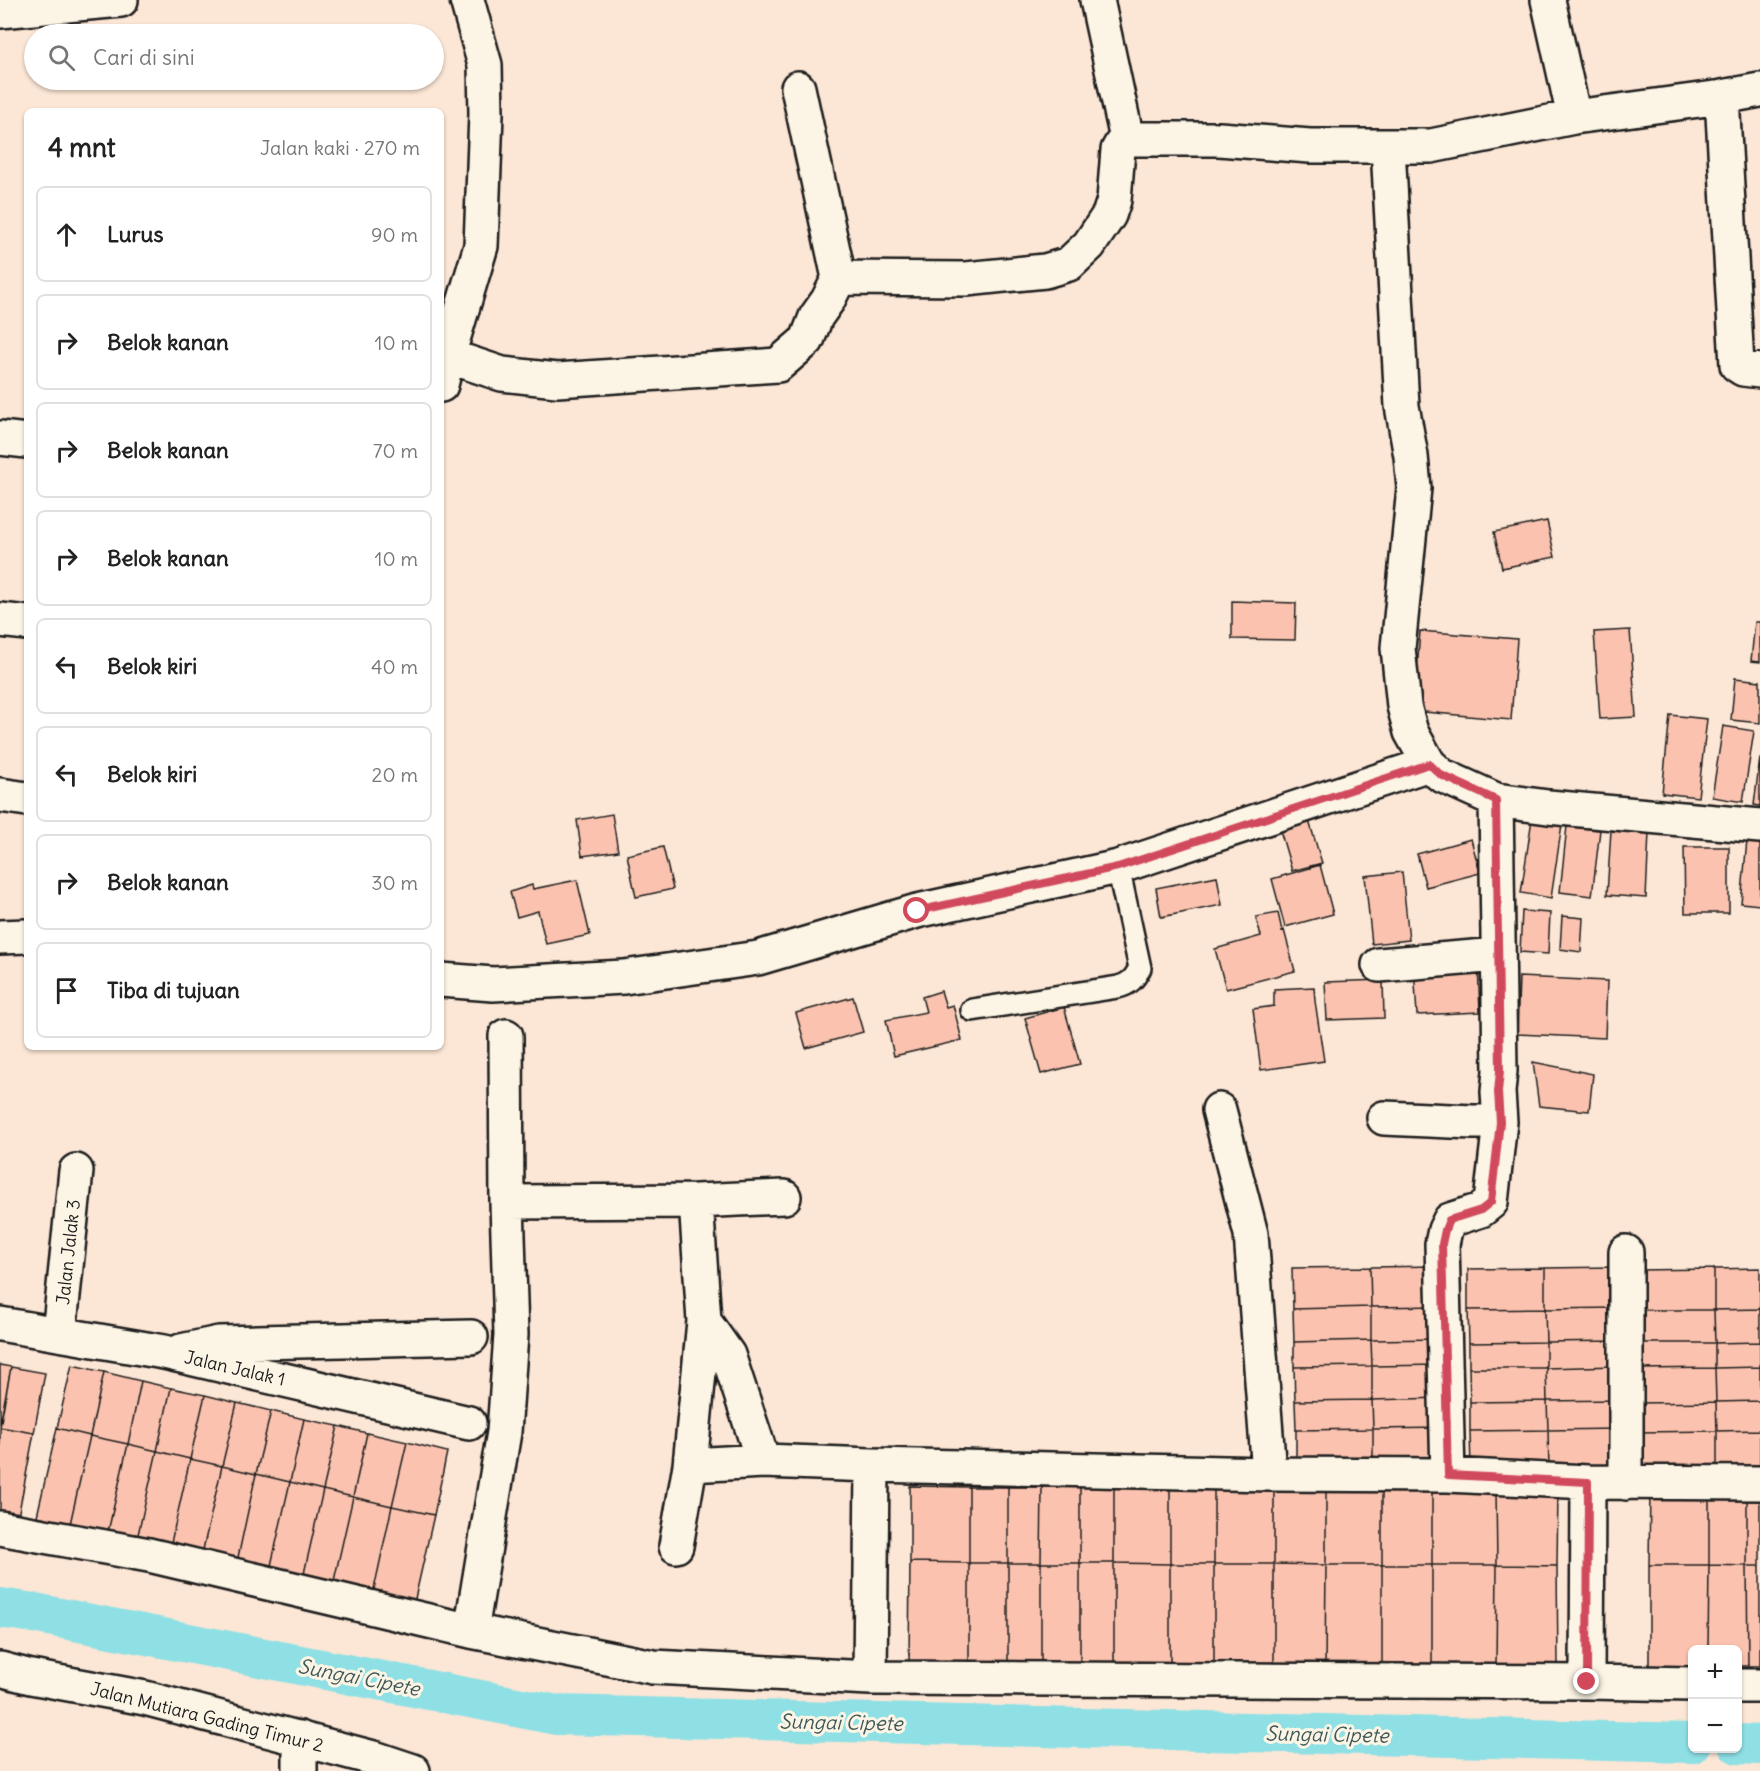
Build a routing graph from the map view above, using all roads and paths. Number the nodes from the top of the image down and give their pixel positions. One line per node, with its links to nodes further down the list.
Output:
1 (110, 0): 5 (street)
2 (466, 0): 13 (street)
3 (1097, 0): 10 (street)
4 (1548, 0): 9 (street)
5 (0, 11)
6 (798, 87): 12 (street)
7 (1760, 90): 8 (street)
8 (1722, 97): 9 (street); 15 (street)
9 (1574, 117): 11 (street)
10 (1127, 139): 11 (street); 12 (street)
11 (1388, 147): 20 (street)
12 (838, 278): 14 (street)
13 (444, 363)
14 (444, 366)
15 (1760, 371)
16 (0, 438): 17 (street)
17 (24, 441)
18 (0, 620): 19 (street)
19 (24, 623)
20 (1429, 764): 23 (street); 25 (street)
21 (0, 795): 22 (street)
22 (24, 799)
23 (1496, 800): 24 (street); 28 (street)
24 (1760, 826)
25 (1118, 867): 30 (street); 31 (lane)
26 (24, 936): 27 (street)
27 (0, 937)
28 (1498, 955): 29 (street); 35 (street)
29 (1379, 965)
30 (444, 980)
31 (972, 1010)
32 (506, 1036): 39 (street)
33 (1219, 1110): 50 (street)
34 (1384, 1118): 35 (street)
35 (1500, 1122): 51 (street)
36 (76, 1171): 43 (street, Jalan Jalak 3)
37 (784, 1197): 38 (street)
38 (696, 1201): 39 (street); 41 (street)
39 (507, 1202): 57 (street)
40 (1626, 1252): 53 (street)
41 (704, 1321): 47 (street); 48 (street)
42 (0, 1324): 43 (street, Jalan Jalak 1)
43 (59, 1334): 45 (street, Jalan Jalak 1)
44 (471, 1337): 45 (street)
45 (164, 1352): 46 (street, Jalan Jalak 1)
46 (468, 1423)
47 (763, 1461): 48 (street); 49 (street)
48 (690, 1465): 56 (street)
49 (872, 1465): 50 (street); 59 (street)
50 (1269, 1474): 51 (street)
51 (1448, 1475): 52 (street)
52 (1588, 1482): 53 (street); 60 (street)
53 (1626, 1483): 54 (street)
54 (1760, 1483)
55 (0, 1528): 57 (street)
56 (676, 1546)
57 (471, 1631): 59 (street)
58 (0, 1669): 64 (street, Jalan Mutiara Gading Timur 2)
59 (870, 1678): 60 (street)
60 (1587, 1682): 61 (street)
61 (1688, 1684)
62 (1742, 1686): 63 (street)
63 (1760, 1686)
64 (300, 1738): 65 (street); 66 (street, Jalan Mutiara Gading Timur 2)
65 (300, 1771)
66 (412, 1771)

